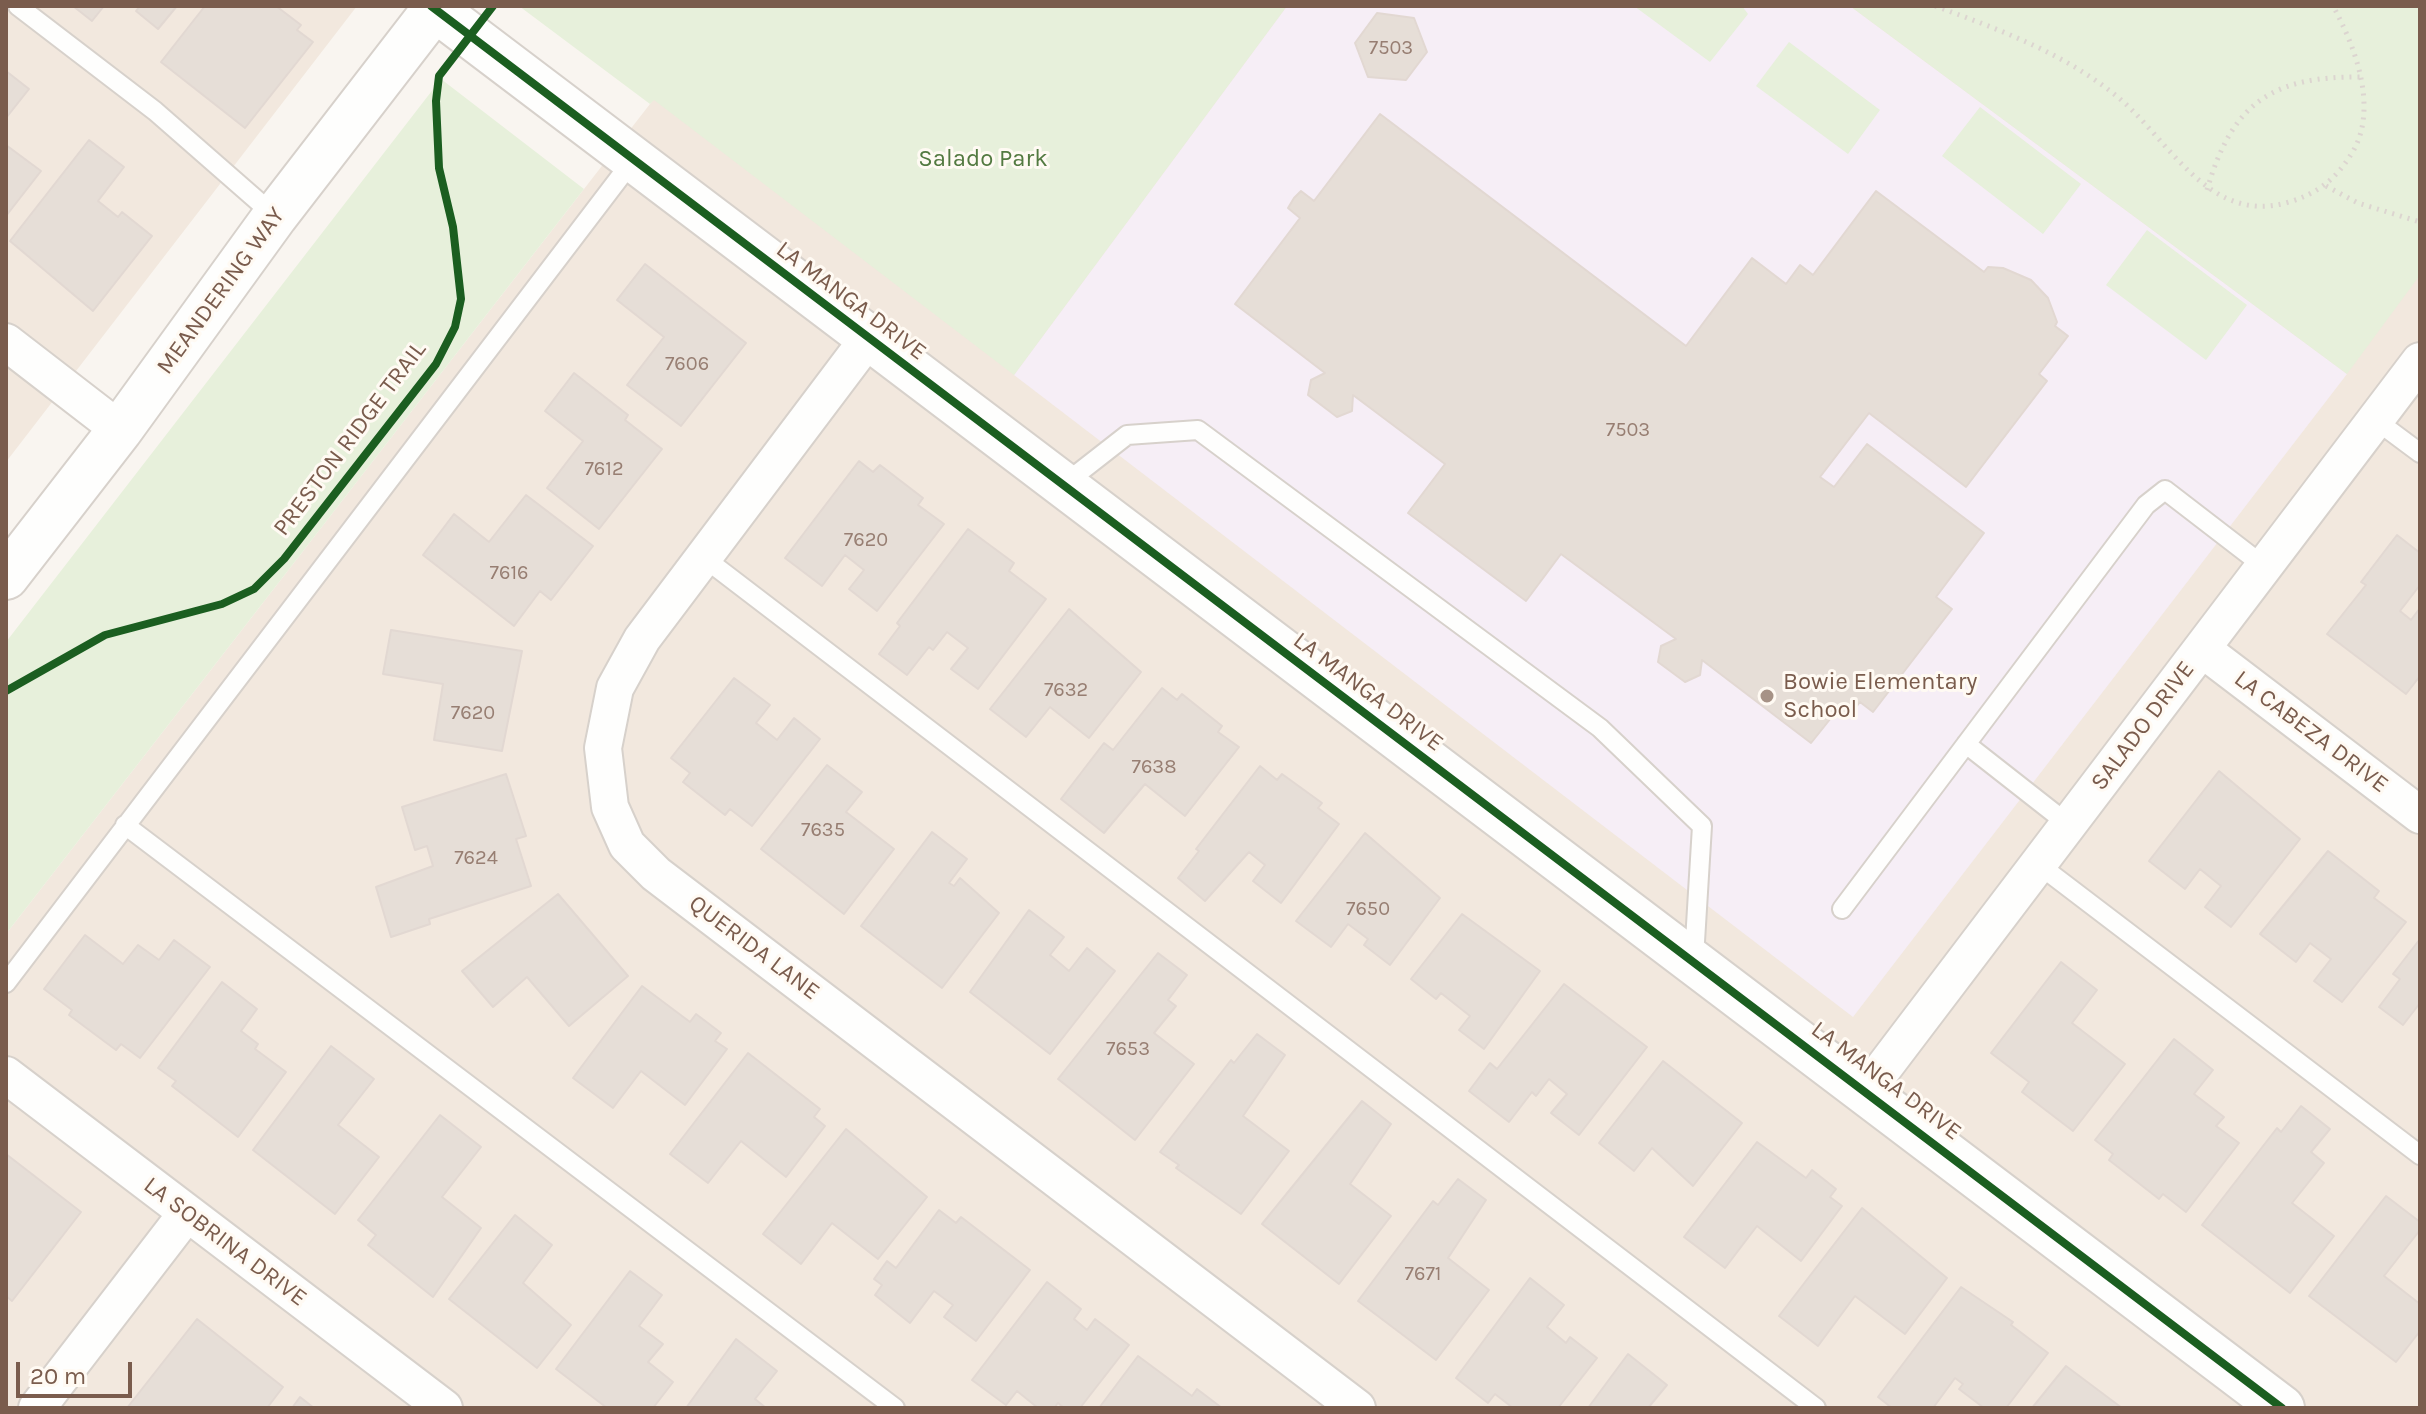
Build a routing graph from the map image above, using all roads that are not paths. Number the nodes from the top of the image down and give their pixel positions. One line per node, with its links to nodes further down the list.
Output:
1 (18, 6): 4 (lane)
2 (434, 7): 3 (street, LA MANGA DRIVE); 4 (street, MEANDERING WAY)
3 (633, 160): 5 (street, LA MANGA DRIVE); 19 (lane)
4 (275, 216): 9 (street, MEANDERING WAY)
5 (868, 339): 11 (street, LA MANGA DRIVE); 12 (street, QUERIDA LANE)
6 (6, 342): 9 (street)
7 (2420, 361): 8 (street, SALADO DRIVE)
8 (2377, 421): 10 (lane); 13 (street, SALADO DRIVE)
9 (120, 430): 14 (street, MEANDERING WAY)
10 (2420, 453)
11 (1062, 486): 22 (street, LA MANGA DRIVE); 22 (lane)
12 (703, 557): 31 (street, QUERIDA LANE); 32 (lane)
13 (2265, 567): 15 (street, SALADO DRIVE); 16 (lane)
14 (6, 577)
15 (2202, 649): 17 (street, LA CABEZA DRIVE); 18 (street, SALADO DRIVE)
16 (1966, 744): 18 (lane); 21 (lane)
17 (2420, 815)
18 (2068, 824): 20 (street, SALADO DRIVE)
19 (125, 825): 23 (lane); 30 (lane)
20 (2038, 864): 25 (street, SALADO DRIVE); 26 (lane)
21 (1842, 909)
22 (1693, 961): 25 (street, LA MANGA DRIVE)
23 (6, 983)
24 (6, 1075): 27 (street, LA SOBRINA DRIVE)
25 (1866, 1091): 33 (street, LA MANGA DRIVE)
26 (2420, 1155)
27 (187, 1213): 28 (street); 29 (street, LA SOBRINA DRIVE)
28 (37, 1408)
29 (444, 1408)
30 (895, 1408)
31 (1357, 1408)
32 (1816, 1408)
33 (2282, 1408)

